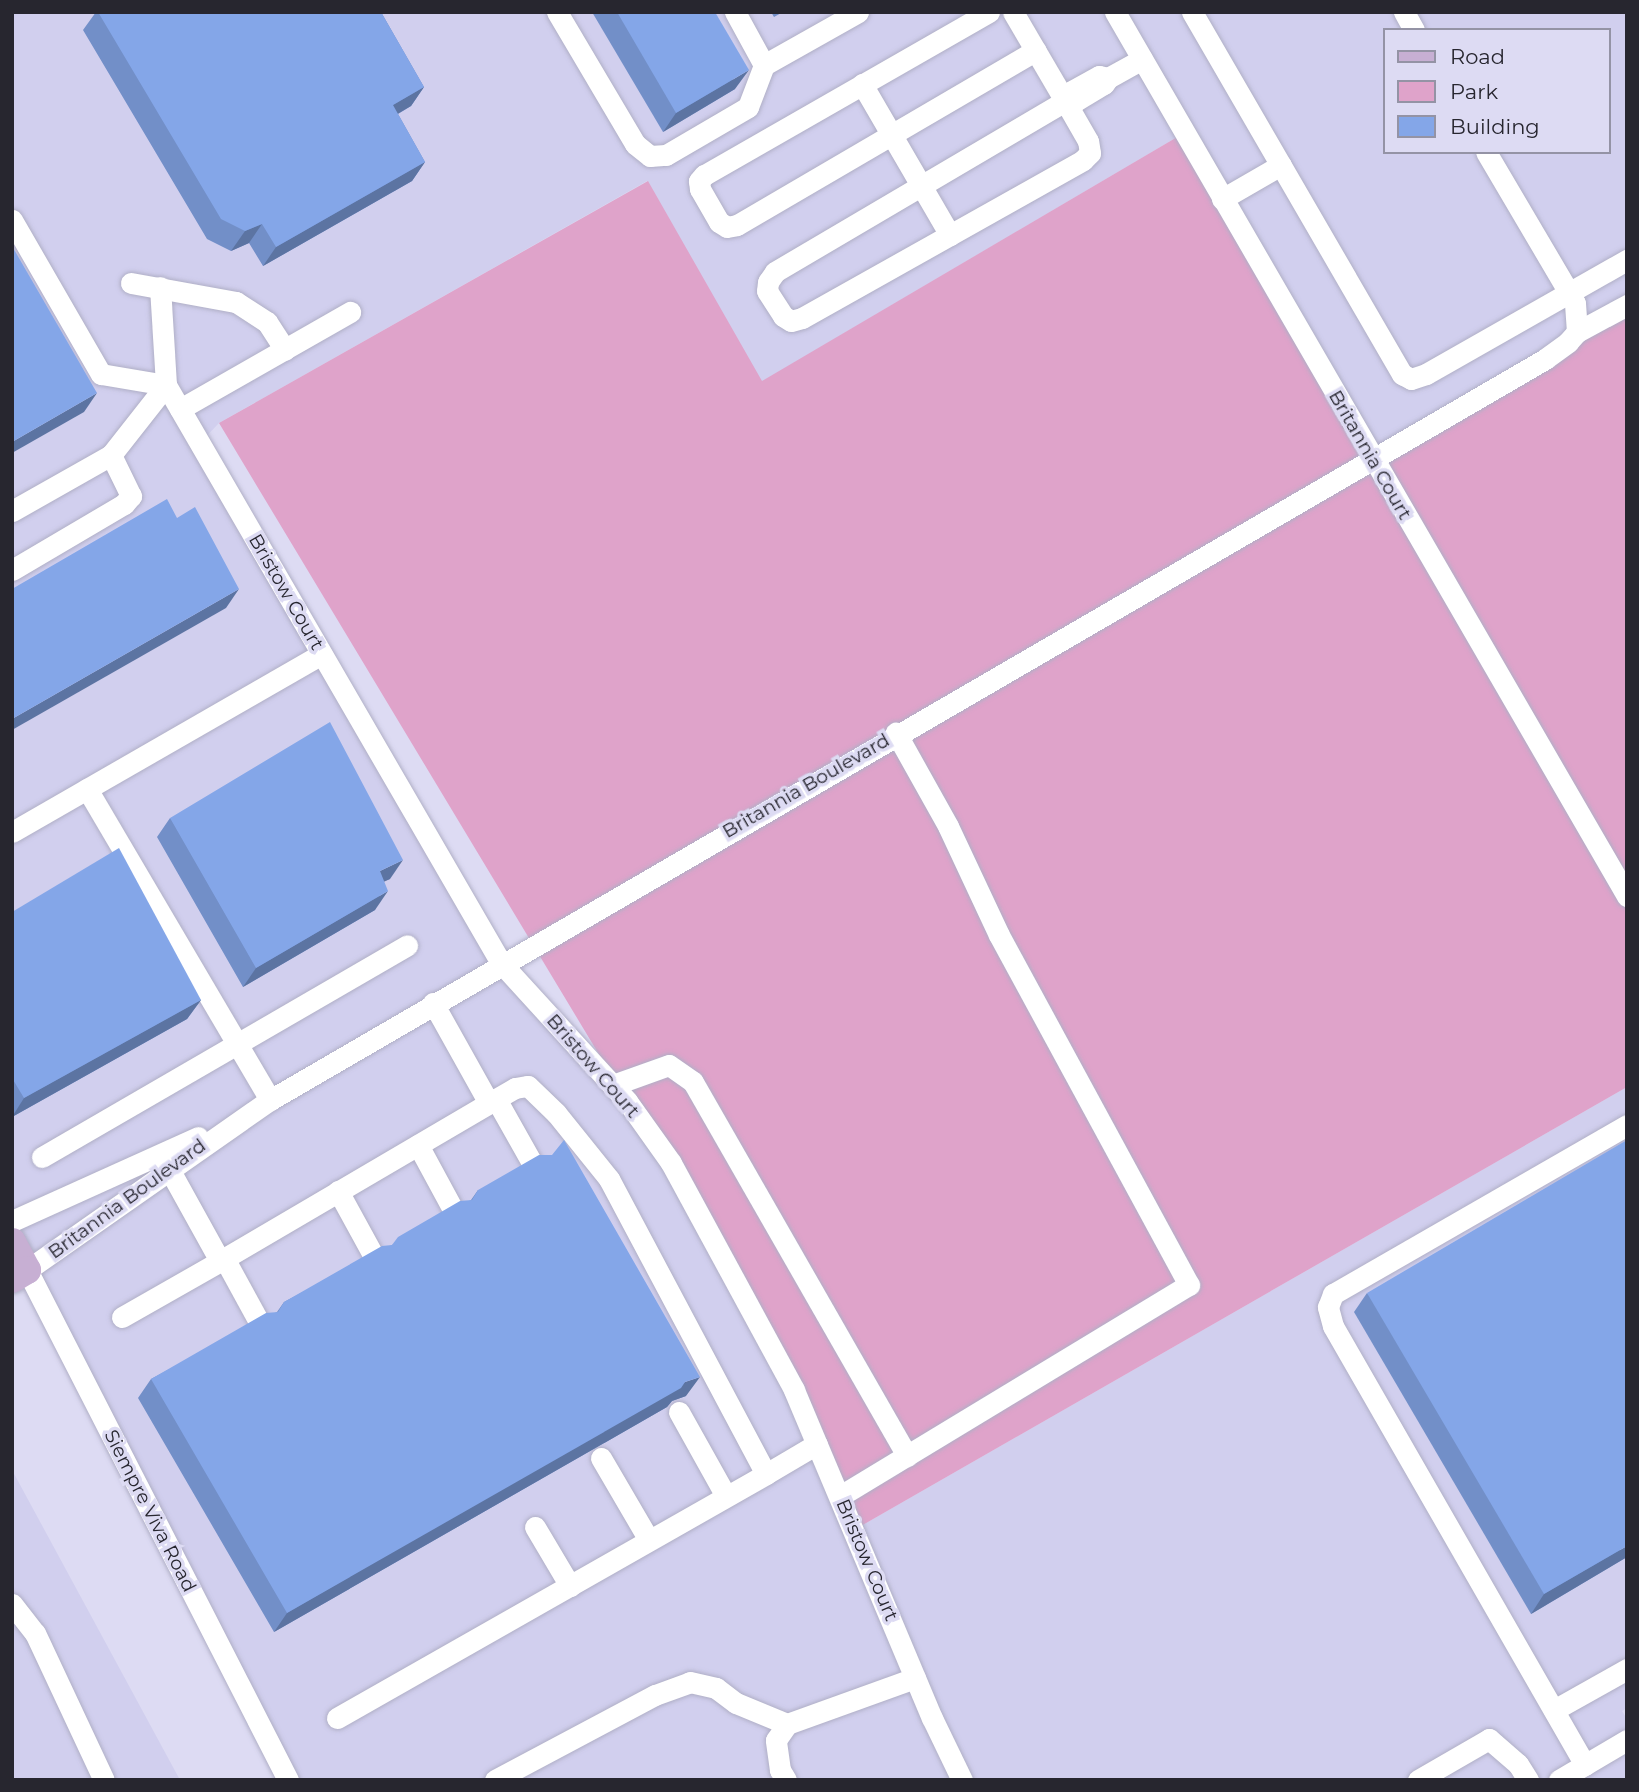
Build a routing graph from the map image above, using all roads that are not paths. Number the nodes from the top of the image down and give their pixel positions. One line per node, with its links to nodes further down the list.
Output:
1 (557, 12): 12 (street)
2 (734, 12): 12 (street)
3 (858, 12): 12 (street)
4 (989, 12): 13 (street)
5 (1013, 12): 10 (street)
6 (1115, 12): 11 (street, Britannia Court)
7 (1192, 12): 17 (street)
8 (1404, 12): 9 (street)
9 (1413, 28)
10 (1036, 50): 14 (street); 15 (street)
11 (1142, 59): 14 (street); 19 (street, Britannia Court)
12 (764, 65)
13 (862, 84): 15 (street); 15 (street)
14 (1065, 101): 18 (street); 21 (street)
15 (892, 134): 18 (street)
16 (1487, 154): 25 (street)
17 (1280, 165): 19 (street); 25 (street)
18 (921, 186): 21 (street); 21 (street)
19 (1223, 199): 33 (street, Britannia Court)
20 (12, 220): 30 (street)
21 (950, 235)
22 (1627, 260): 25 (street)
23 (131, 283): 24 (street)
24 (160, 287): 29 (street); 30 (street)
25 (1569, 293): 28 (street)
26 (1627, 304): 28 (street, Britannia Boulevard)
27 (350, 312): 29 (street)
28 (1577, 332): 33 (street, Britannia Boulevard)
29 (285, 350): 31 (street)
30 (166, 384): 31 (street, Bristow Court); 32 (street)
31 (180, 409): 36 (street, Bristow Court)
32 (111, 455): 34 (street); 35 (street)
33 (1372, 457): 37 (street, Britannia Boulevard); 40 (street, Britannia Court)
34 (12, 511)
35 (12, 570)
36 (322, 654): 38 (street); 42 (street, Bristow Court)
37 (897, 733): 42 (street, Britannia Boulevard); 65 (street)
38 (87, 789): 39 (street); 44 (street)
39 (12, 832)
40 (1627, 896)
41 (407, 945): 44 (street)
42 (501, 962): 43 (street, Britannia Boulevard); 45 (street, Bristow Court)
43 (433, 1003): 46 (street, Britannia Boulevard); 47 (street)
44 (237, 1045): 46 (street); 51 (street)
45 (613, 1085): 64 (street, Bristow Court); 65 (street)
46 (270, 1100): 48 (street, Britannia Boulevard)
47 (492, 1101): 50 (street); 52 (street); 67 (street)
48 (242, 1117): 53 (street, Britannia Boulevard); 56 (street, Britannia Boulevard)
49 (1627, 1125): 76 (street)
50 (418, 1145): 54 (street); 55 (street)
51 (43, 1157)
52 (532, 1163)
53 (169, 1169): 59 (street); 60 (street, Britannia Boulevard)
54 (338, 1191): 58 (street); 59 (street)
55 (452, 1208)
56 (12, 1221)
57 (12, 1242): 60 (main road, Siempre Viva Road)
58 (372, 1253)
59 (222, 1259): 61 (street); 62 (street)
60 (20, 1274): 82 (street, Siempre Viva Road)
61 (122, 1317)
62 (258, 1320)
63 (679, 1412): 68 (street)
64 (817, 1444): 67 (street); 69 (street, Bristow Court)
65 (907, 1456): 69 (street)
66 (601, 1458): 71 (street)
67 (766, 1474): 68 (street)
68 (726, 1496): 71 (street)
69 (840, 1496): 75 (street, Bristow Court)
70 (535, 1527): 72 (street)
71 (649, 1540): 72 (street)
72 (570, 1586): 77 (street)
73 (12, 1604): 81 (street)
74 (1627, 1669): 76 (street)
75 (915, 1678): 78 (street); 85 (street, Bristow Court)
76 (1554, 1710): 80 (street)
77 (337, 1718)
78 (787, 1724): 83 (street); 84 (street)
79 (1627, 1740): 80 (street)
80 (1585, 1765): 88 (street)
81 (104, 1780)
82 (288, 1780)
83 (495, 1780)
84 (786, 1780)
85 (962, 1780)
86 (1418, 1780): 87 (street)
87 (1528, 1780)
88 (1559, 1780)

